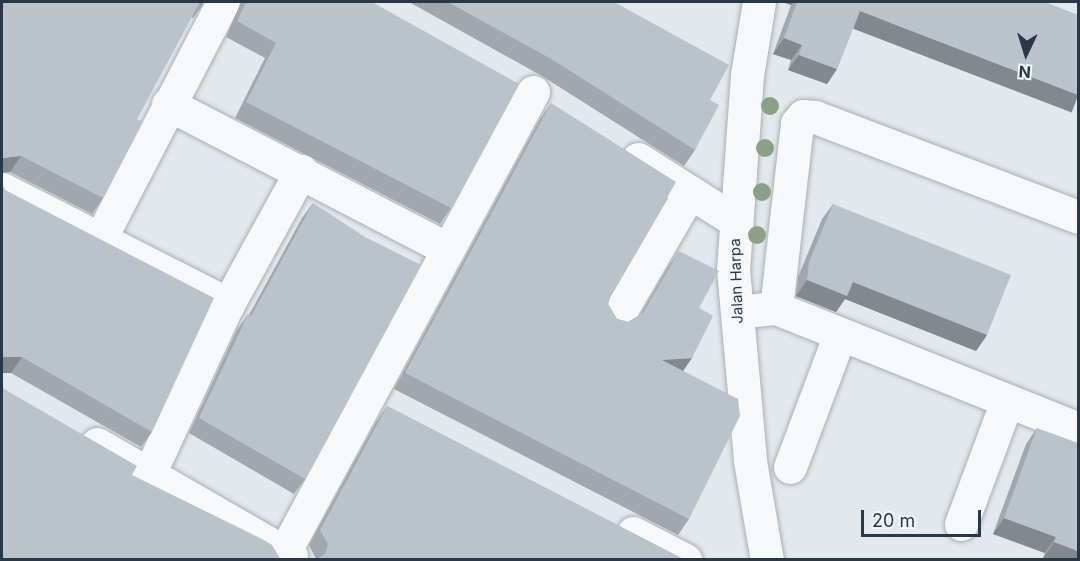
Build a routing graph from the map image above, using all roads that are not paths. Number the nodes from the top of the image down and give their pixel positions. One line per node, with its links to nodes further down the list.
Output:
1 (223, 2): 7 (street)
2 (759, 2): 5 (street, Jalan Harpa)
3 (716, 58): 5 (street)
4 (503, 75): 6 (street)
5 (747, 75): 14 (street, Jalan Harpa)
6 (533, 92): 8 (street); 16 (street)
7 (168, 104): 10 (street); 15 (street)
8 (563, 111)
9 (612, 142): 12 (street)
10 (301, 171): 16 (street); 17 (street)
11 (2, 189): 15 (street)
12 (690, 192): 14 (street); 20 (street)
13 (1078, 217): 18 (street)
14 (734, 220): 19 (street, Jalan Harpa)
15 (101, 237): 17 (street)
16 (448, 249): 22 (street)
17 (228, 304): 28 (street)
18 (776, 308): 19 (street); 21 (street)
19 (737, 312): 33 (street, Jalan Harpa)
20 (616, 319)
21 (840, 334): 23 (street); 27 (street)
22 (368, 397): 24 (street); 31 (street)
23 (1007, 400): 26 (street); 30 (street)
24 (400, 413)
25 (70, 429): 28 (street)
26 (1078, 429)
27 (790, 467)
28 (149, 474): 31 (street)
29 (602, 517): 32 (street)
30 (961, 524)
31 (287, 557)
32 (685, 560)
33 (766, 560)

